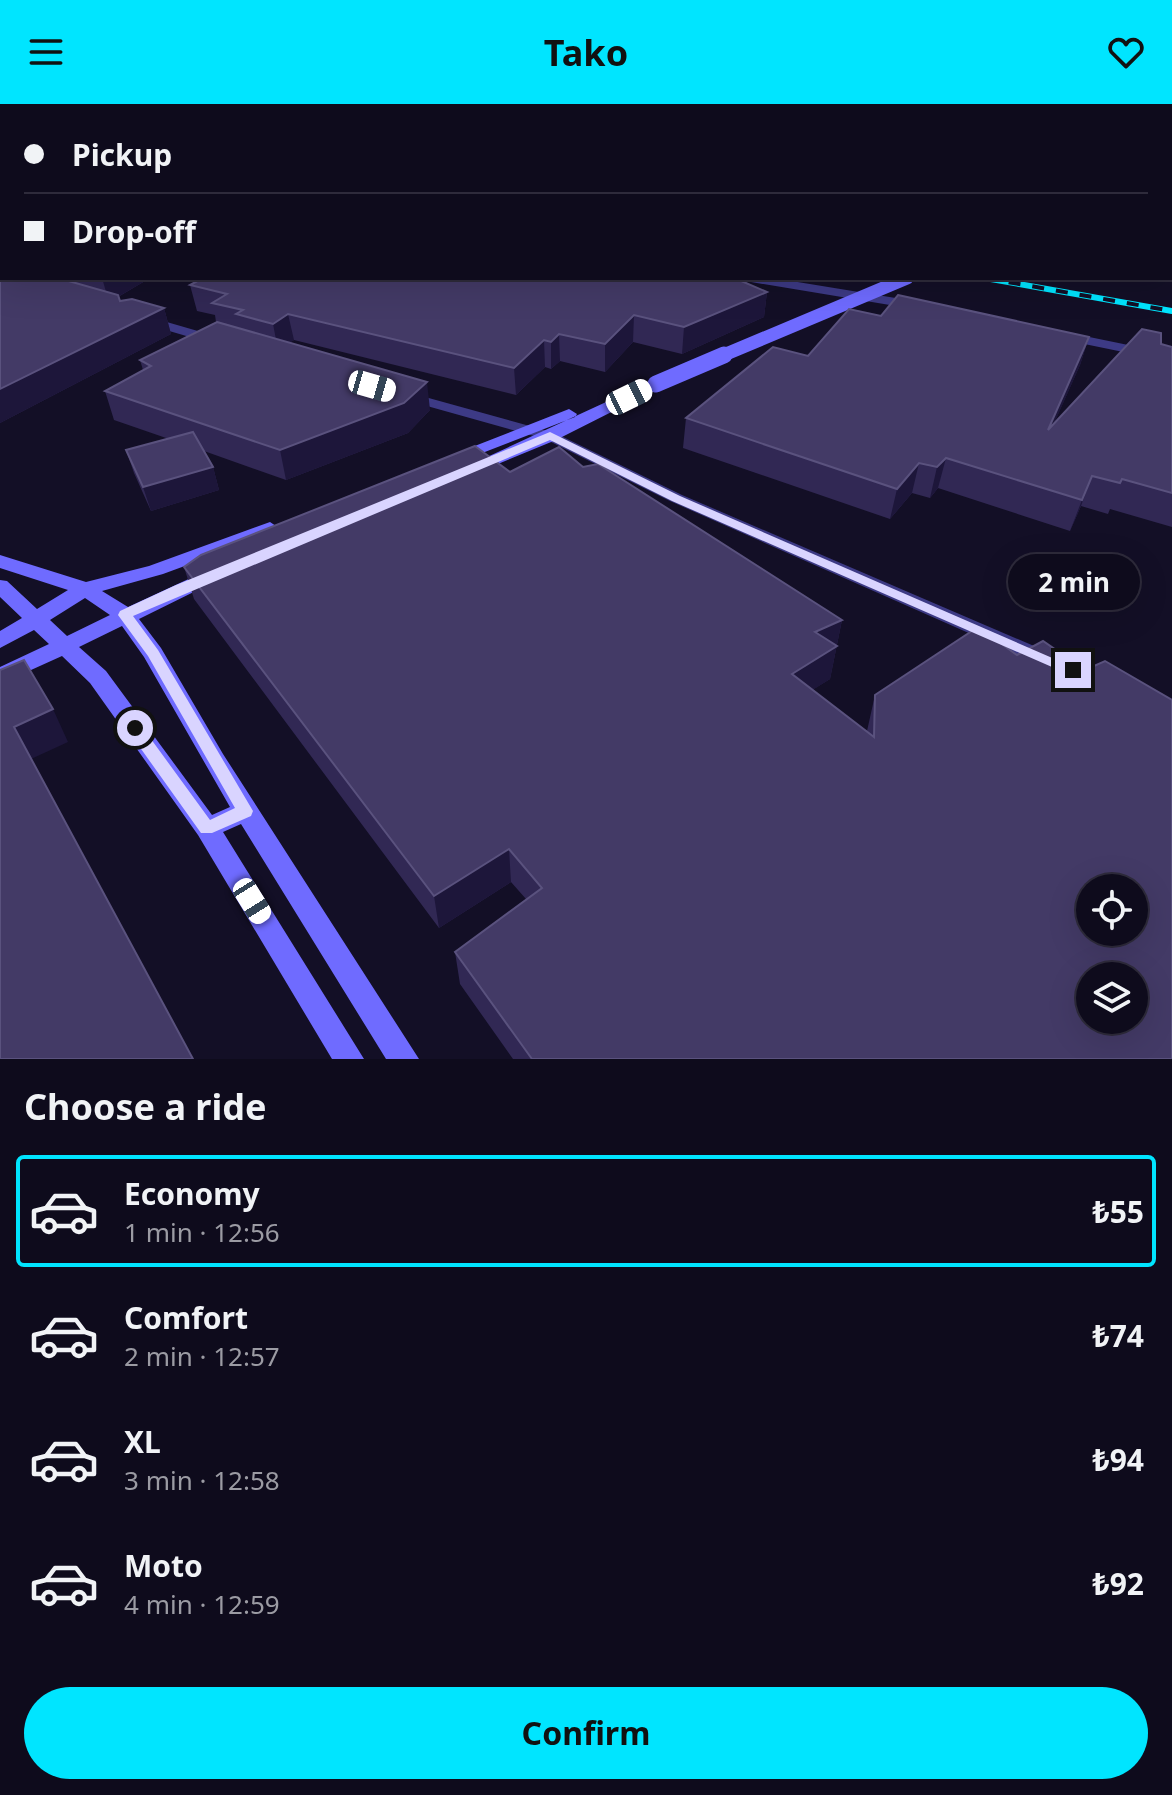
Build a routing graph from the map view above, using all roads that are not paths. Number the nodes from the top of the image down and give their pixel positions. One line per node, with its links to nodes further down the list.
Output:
1 (763, 280): 3 (street)
2 (902, 280): 8 (street, bridge)
3 (934, 308)
4 (134, 316): 6 (street)
5 (1057, 334): 7 (street)
6 (236, 346)
7 (1172, 358)
8 (656, 384): 10 (street); 11 (street)
9 (387, 390): 10 (street)
10 (525, 430): 11 (street); 11 (street)
11 (550, 436): 21 (street)
12 (288, 521): 16 (street)
13 (0, 561): 16 (street)
14 (237, 565): 17 (street)
15 (0, 586): 18 (street)
16 (85, 589): 17 (street); 18 (street)
17 (125, 615): 20 (street); 23 (street)
18 (39, 619): 19 (street); 20 (street)
19 (0, 641)
20 (65, 644): 22 (street); 24 (street)
21 (1067, 668)
22 (0, 676)
23 (245, 811): 24 (street); 26 (street)
24 (207, 828): 25 (street)
25 (349, 1059)
26 (404, 1059)

